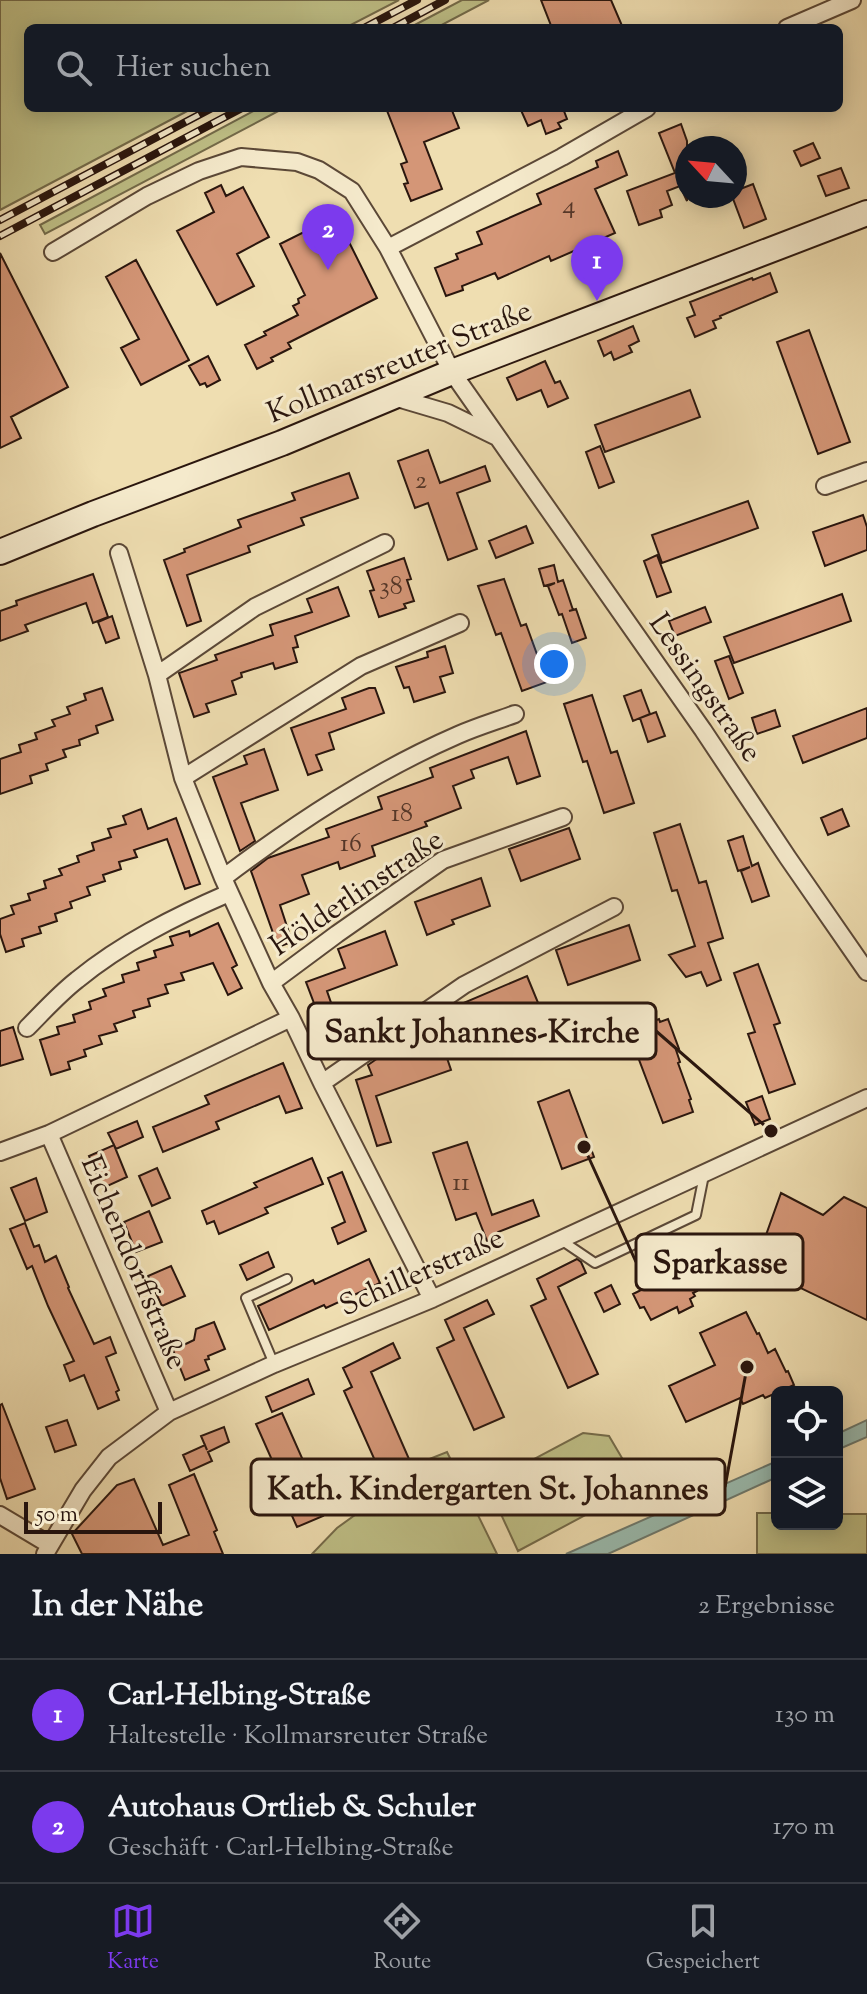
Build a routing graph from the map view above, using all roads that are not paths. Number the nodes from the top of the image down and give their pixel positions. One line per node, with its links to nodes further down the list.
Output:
1 (852, 0): 2 (street)
2 (796, 24)
3 (640, 112): 5 (street)
4 (867, 213): 7 (main road, Kollmarsreuter Straße)
5 (388, 248): 6 (street, Lessingstraße); 7 (street, Lessingstraße)
6 (53, 252)
7 (452, 372): 8 (main road, Kollmarsreuter Straße); 9 (street, Lessingstraße)
8 (394, 397): 9 (street, Lessingstraße); 13 (main road, Kollmarsreuter Straße)
9 (496, 437): 22 (street, Lessingstraße)
10 (867, 471): 11 (street)
11 (825, 486)
12 (385, 543): 16 (street)
13 (0, 552)
14 (119, 553): 16 (street, Hölderlinstraße)
15 (460, 623): 18 (street)
16 (157, 675): 18 (street, Hölderlinstraße)
17 (515, 714): 20 (street)
18 (183, 778): 20 (street, Hölderlinstraße)
19 (563, 817): 23 (street, Hölderlinstraße)
20 (226, 885): 23 (street, Hölderlinstraße); 25 (street)
21 (614, 907): 26 (street)
22 (867, 972)
23 (271, 983): 24 (street, Hölderlinstraße)
24 (291, 1018): 26 (street, Hölderlinstraße); 28 (street)
25 (27, 1028)
26 (322, 1083): 33 (street, Hölderlinstraße)
27 (867, 1098): 30 (street, Schillerstraße)
28 (49, 1134): 29 (street); 35 (street, Eichendorffstraße)
29 (0, 1152)
30 (704, 1174): 31 (street, Schillerstraße); 31 (lane)
31 (561, 1240): 33 (street, Schillerstraße)
32 (287, 1279): 34 (lane)
33 (432, 1299): 34 (street, Schillerstraße)
34 (274, 1364): 35 (street, Schillerstraße)
35 (169, 1412): 37 (street, Schillerstraße)
36 (0, 1515): 37 (street)
37 (50, 1551)

